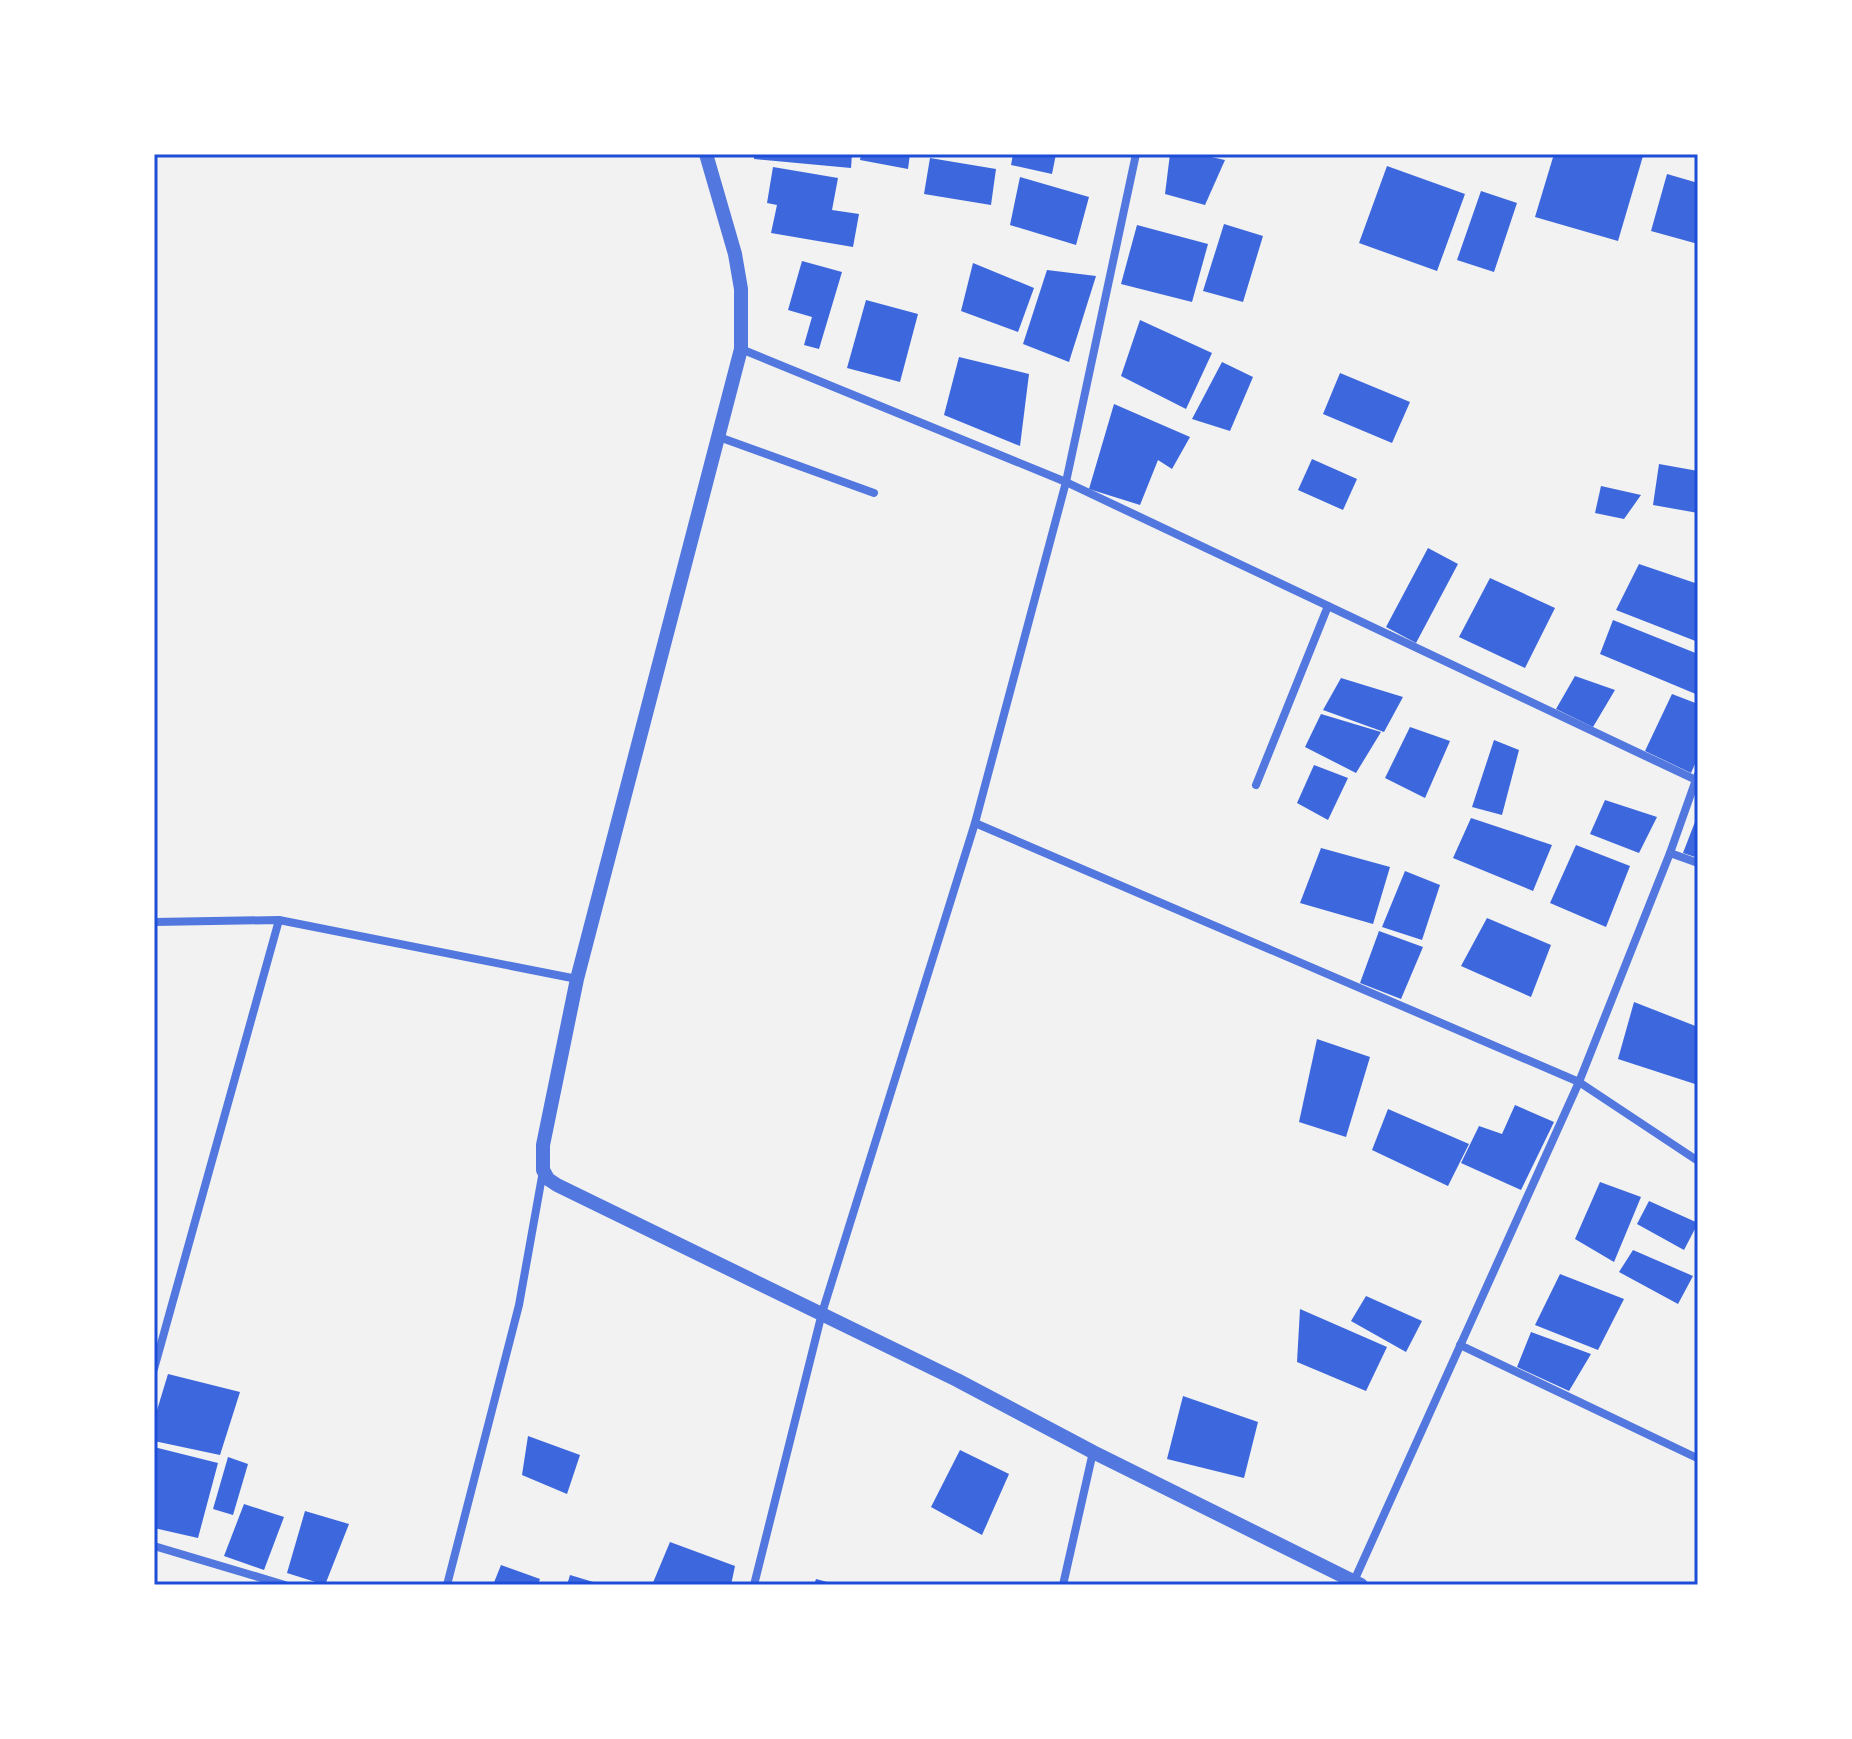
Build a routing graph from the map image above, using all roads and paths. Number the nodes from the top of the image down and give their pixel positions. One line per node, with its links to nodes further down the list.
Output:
1 (706, 154): 3 (street)
2 (1136, 154): 5 (street)
3 (741, 349): 4 (street); 5 (street)
4 (719, 437): 6 (street); 15 (street)
5 (1066, 482): 7 (street); 10 (street)
6 (874, 493)
7 (1328, 606): 8 (street); 9 (street)
8 (1697, 777): 11 (street)
9 (1256, 785)
10 (975, 823): 16 (street); 19 (street)
11 (1670, 853): 12 (street); 16 (street)
12 (1698, 863)
13 (279, 920): 14 (street); 15 (street); 21 (street)
14 (154, 922)
15 (577, 979): 18 (street)
16 (1579, 1082): 17 (street); 20 (street)
17 (1698, 1161)
18 (543, 1170): 19 (street); 27 (street)
19 (822, 1313): 22 (street); 28 (street)
20 (1460, 1345): 23 (street); 25 (street)
21 (154, 1369)
22 (1093, 1452): 25 (street); 29 (street)
23 (1697, 1458)
24 (154, 1546): 26 (street)
25 (1357, 1583)
26 (285, 1585)
27 (447, 1585)
28 (754, 1585)
29 (1063, 1585)

